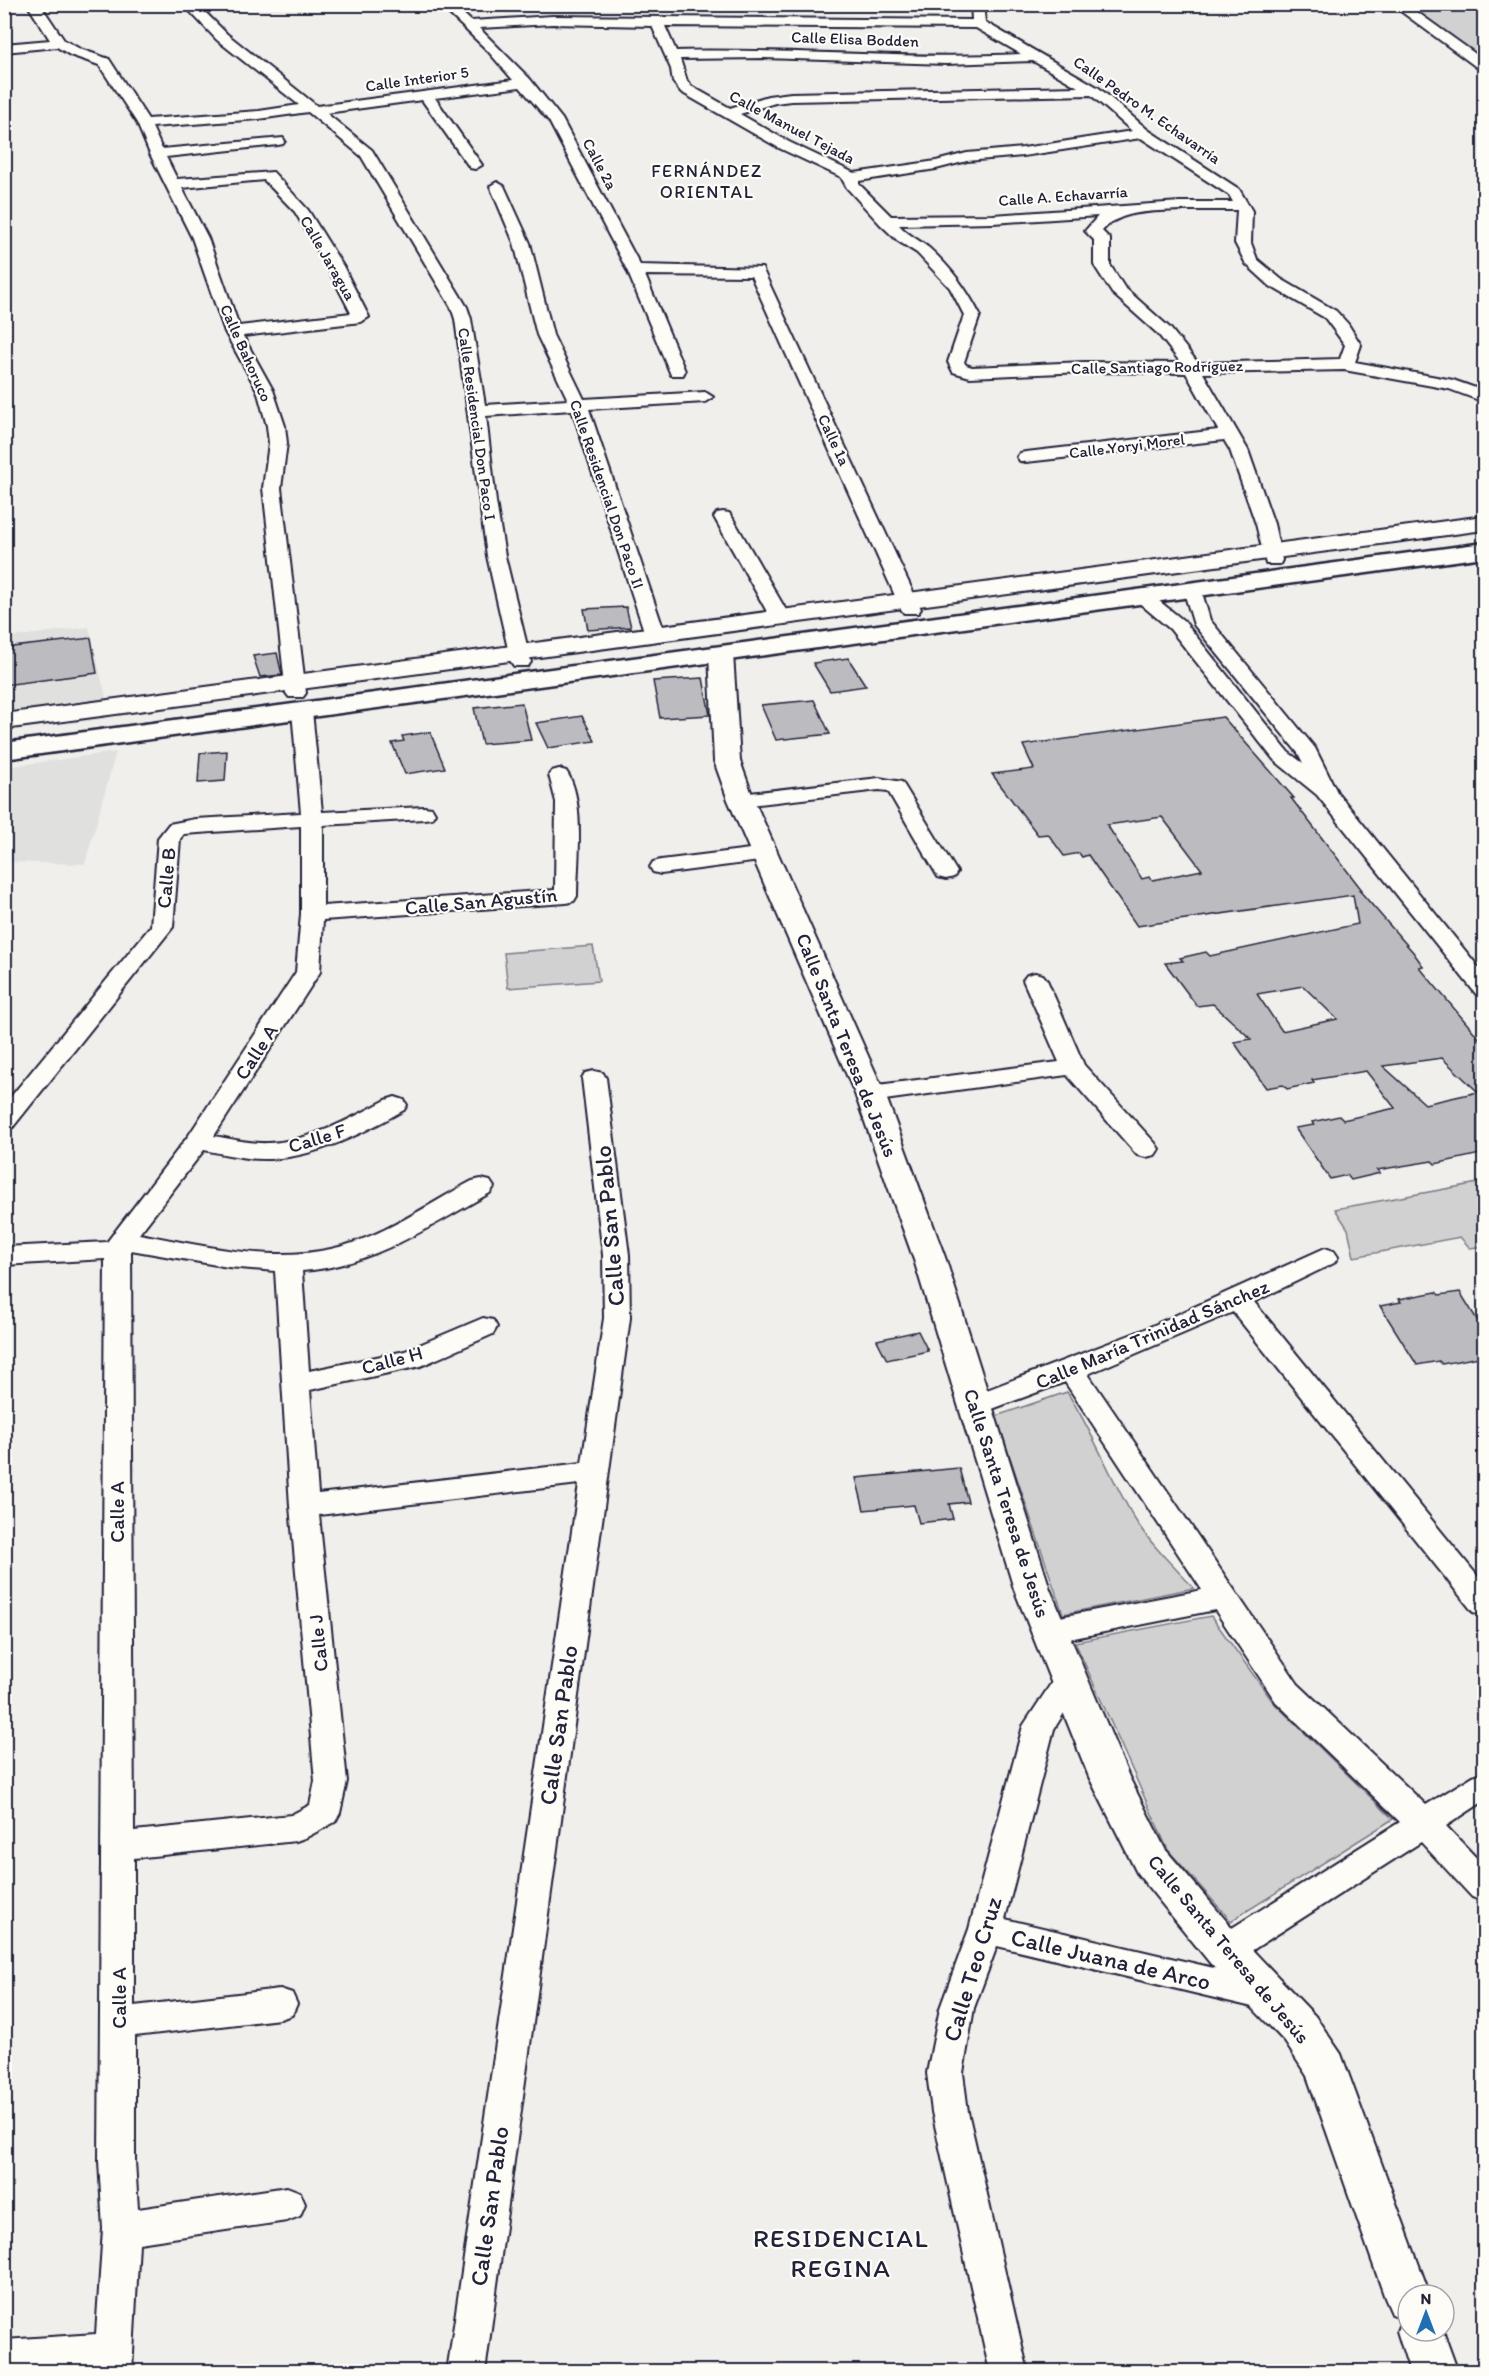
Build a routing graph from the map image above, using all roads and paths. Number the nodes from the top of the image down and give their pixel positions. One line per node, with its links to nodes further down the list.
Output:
1 (33, 4): 9 (street)
2 (189, 4): 17 (street, Calle Residencial Don Paco I)
3 (445, 4): 8 (street, Calle 2a)
4 (977, 4): 7 (street)
5 (1397, 4): 13 (street)
6 (657, 23): 7 (street); 8 (street); 11 (street, Calle Manuel Tejada)
7 (979, 24): 12 (street, Calle Pedro M. Echavarría)
8 (468, 26): 14 (street, Calle 2a)
9 (59, 43): 10 (street); 19 (street, Calle Bahoruco)
10 (4, 48)
11 (672, 55): 12 (street, Calle Elisa Bodden); 18 (street, Calle Manuel Tejada)
12 (1038, 57): 15 (street, Calle Pedro M. Echavarría)
13 (1485, 66)
14 (525, 82): 16 (street, Calle Interior 5); 32 (street, Calle 2a)
15 (1094, 91): 18 (street); 20 (street, Calle Pedro M. Echavarría)
16 (426, 96): 17 (street, Calle Interior 5); 23 (street)
17 (312, 109): 19 (street, Calle Interior 5); 41 (street, Calle Residencial Don Paco I)
18 (729, 113): 24 (street, Calle Manuel Tejada)
19 (144, 123): 22 (street, Calle Bahoruco)
20 (1143, 133): 24 (street); 27 (street, Calle Pedro M. Echavarría)
21 (278, 141): 22 (street)
22 (157, 154): 25 (street, Calle Bahoruco)
23 (475, 165)
24 (851, 178): 30 (street, Calle Manuel Tejada)
25 (174, 184): 33 (street, Calle Bahoruco); 33 (street, Calle Jaragua)
26 (497, 186): 40 (street, Calle Residencial Don Paco II)
27 (1244, 206): 28 (street, Calle A. Echavarría); 34 (street)
28 (1126, 209): 29 (street, Calle A. Echavarría); 31 (street)
29 (993, 219): 30 (street, Calle A. Echavarría); 31 (street)
30 (885, 221): 37 (street, Calle Manuel Tejada)
31 (1093, 231): 35 (street)
32 (635, 270): 36 (street, Calle 2a); 51 (street, Calle 1a)
33 (233, 333): 56 (street, Calle Bahoruco)
34 (1344, 365): 35 (street, Calle Santiago Rodríguez); 38 (street, Calle Santiago Rodríguez)
35 (1193, 368): 37 (street, Calle Santiago Rodríguez); 42 (street)
36 (676, 371)
37 (970, 372)
38 (1485, 397)
39 (705, 398): 40 (street)
40 (576, 405): 41 (street); 53 (street, Calle Residencial Don Paco II)
41 (477, 411): 55 (street, Calle Residencial Don Paco I)
42 (1229, 434): 43 (street, Calle Yoryi Morel); 48 (street)
43 (1026, 457)
44 (723, 517): 52 (street)
45 (1485, 523): 48 (street)
46 (1485, 532): 48 (main road)
47 (1485, 550): 49 (main road)
48 (1272, 556): 51 (main road)
49 (1192, 589): 50 (main road); 60 (street)
50 (1141, 596): 54 (main road); 61 (street)
51 (909, 604): 52 (street); 55 (main road)
52 (780, 617): 53 (street)
53 (655, 634): 55 (street)
54 (722, 654): 56 (main road); 64 (street, Calle Santa Teresa de Jesús)
55 (520, 657): 56 (main road)
56 (298, 696): 57 (street); 58 (main road); 59 (main road); 66 (street, Calle A)
57 (4, 722)
58 (4, 731)
59 (4, 751)
60 (1308, 752): 61 (street); 63 (street)
61 (1281, 756): 63 (street)
62 (559, 775): 70 (street, Calle San Agustín)
63 (1328, 794): 72 (street)
64 (741, 800): 67 (street, Calle Santa Teresa de Jesús); 69 (street)
65 (424, 813): 66 (street, Calle B)
66 (312, 818): 70 (street, Calle A); 77 (street, Calle B)
67 (766, 854): 68 (street); 75 (street, Calle Santa Teresa de Jesús)
68 (661, 867)
69 (946, 872)
70 (312, 914): 78 (street, Calle A)
71 (1035, 980): 73 (street)
72 (1485, 989)
73 (1073, 1067): 75 (street); 79 (street)
74 (594, 1078): 90 (street, Calle San Pablo)
75 (870, 1094): 89 (street, Calle Santa Teresa de Jesús)
76 (395, 1105): 78 (street, Calle F)
77 (4, 1122)
78 (198, 1141): 81 (street, Calle A)
79 (1146, 1149)
80 (481, 1186): 84 (street)
81 (119, 1245): 82 (street); 84 (street); 98 (street, Calle A)
82 (4, 1256)
83 (1325, 1257): 85 (street, Calle María Trinidad Sánchez)
84 (288, 1263): 88 (street, Calle J)
85 (1238, 1300): 87 (street, Calle María Trinidad Sánchez); 93 (street)
86 (483, 1327): 88 (street, Calle H)
87 (1072, 1371): 89 (street, Calle María Trinidad Sánchez); 92 (street)
88 (297, 1383): 91 (street, Calle J)
89 (976, 1405): 94 (street, Calle Santa Teresa de Jesús)
90 (595, 1472): 91 (street); 111 (street, Calle San Pablo)
91 (304, 1506): 98 (street, Calle J)
92 (1223, 1597): 94 (street); 97 (street)
93 (1485, 1604)
94 (1049, 1631): 95 (street, Calle Santa Teresa de Jesús)
95 (1069, 1681): 100 (street, Calle Teo Cruz); 101 (street, Calle Santa Teresa de Jesús)
96 (1485, 1785): 97 (street)
97 (1423, 1823): 99 (street); 101 (street)
98 (118, 1846): 104 (street, Calle A)
99 (1485, 1887)
100 (986, 1929): 102 (street, Calle Juana de Arco); 112 (street, Calle Teo Cruz)
101 (1225, 1950): 102 (street, Calle Santa Teresa de Jesús)
102 (1271, 1996): 107 (street, Calle Santa Teresa de Jesús)
103 (280, 2004): 104 (street)
104 (119, 2023): 106 (street, Calle A)
105 (287, 2204): 106 (street)
106 (121, 2229): 110 (street, Calle A)
107 (1403, 2283)
108 (1424, 2343): 113 (street)
109 (4, 2358): 110 (street)
110 (113, 2361)
111 (466, 2372)
112 (1010, 2372)
113 (1434, 2372)

